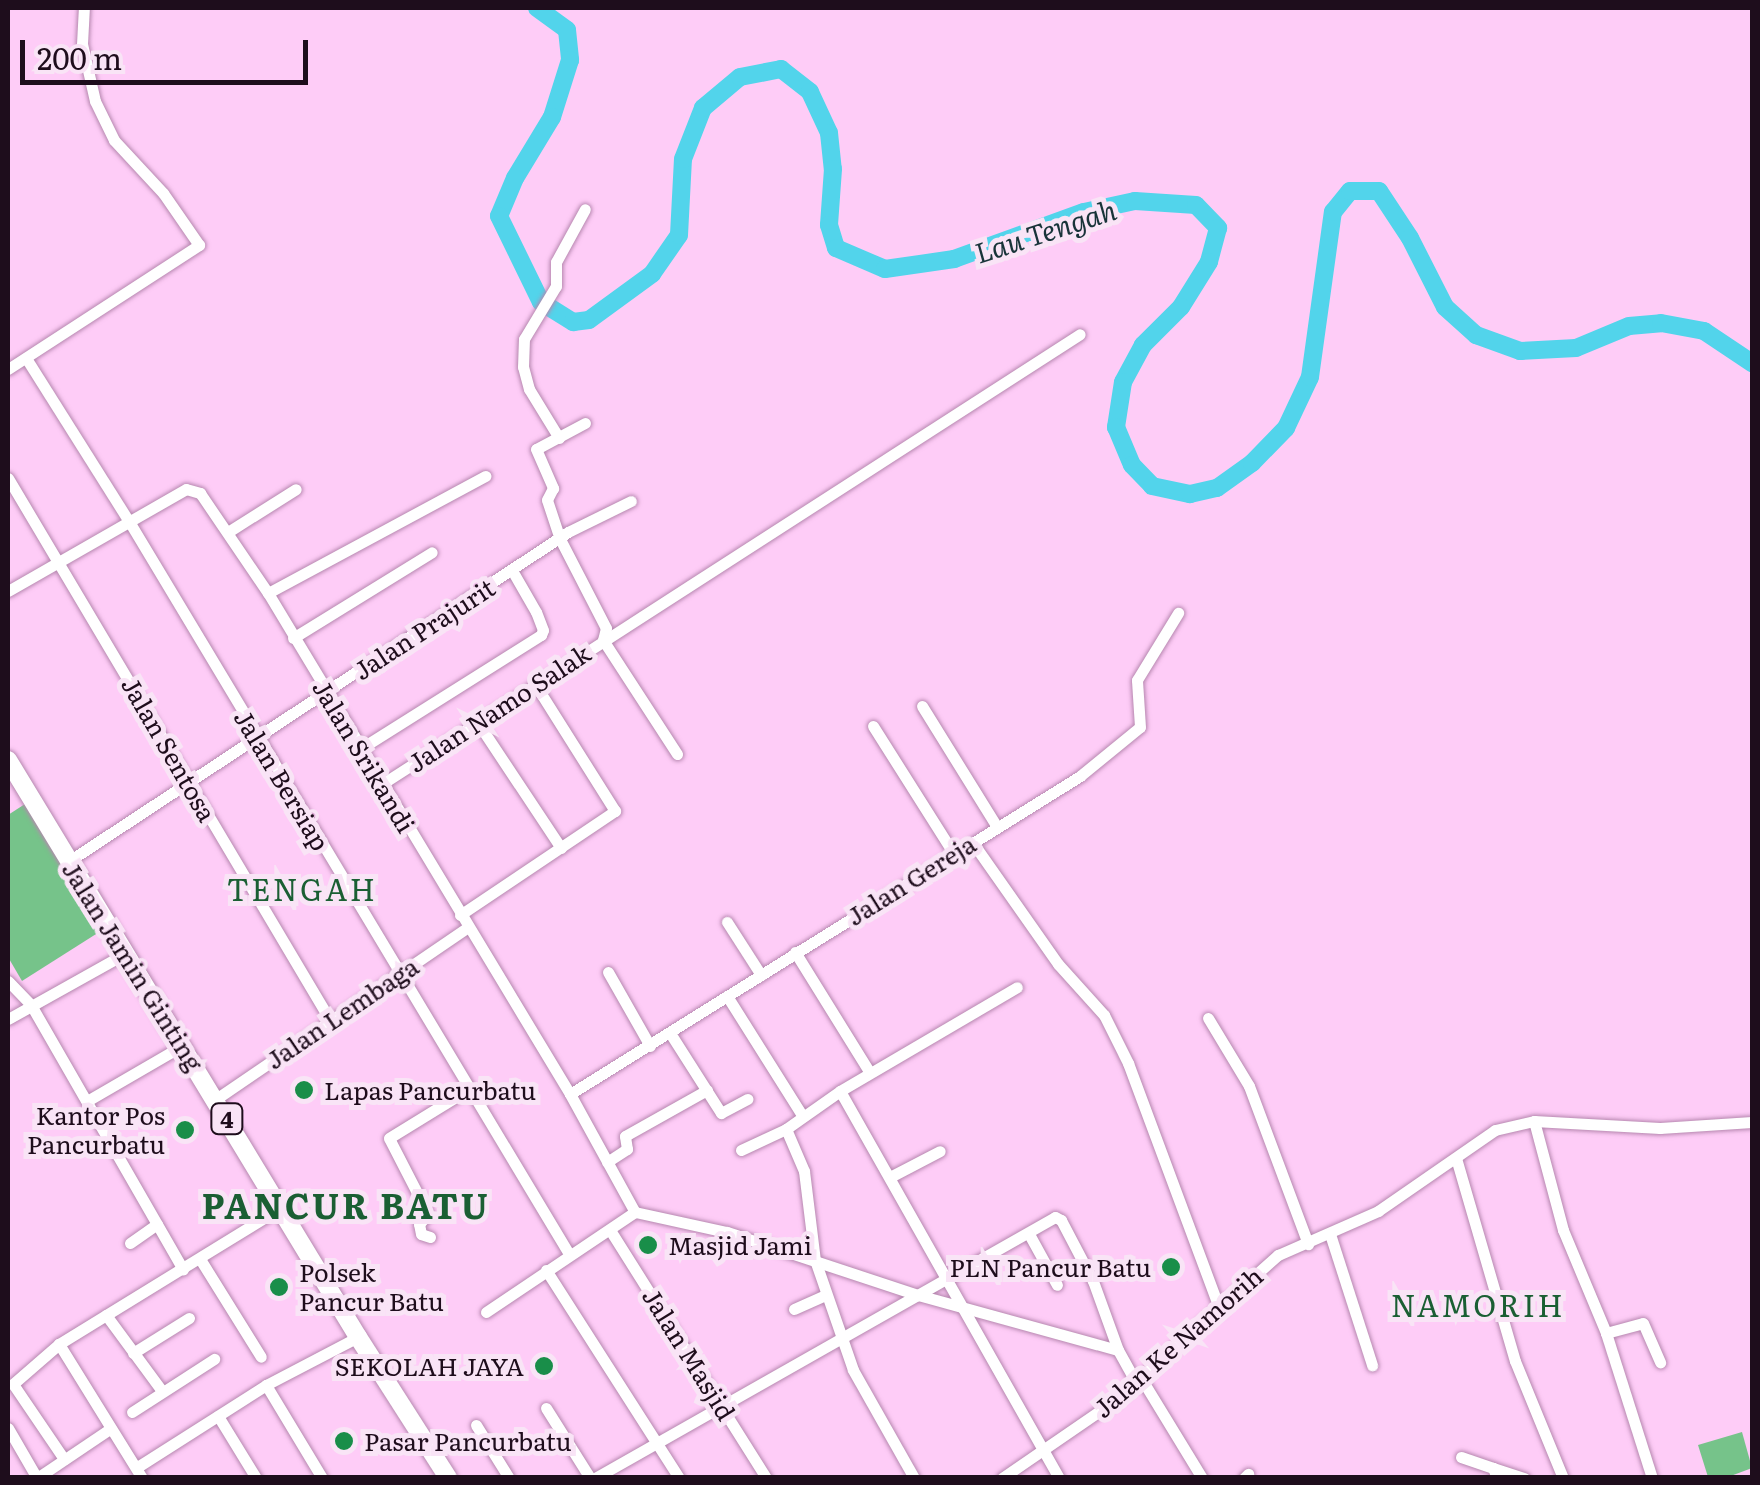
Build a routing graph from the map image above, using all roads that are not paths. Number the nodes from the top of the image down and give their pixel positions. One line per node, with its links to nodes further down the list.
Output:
1 (84, 8): 4 (street)
2 (585, 210): 7 (street)
3 (1080, 334): 22 (street)
4 (26, 358): 5 (street); 12 (street, Jalan Bersiap)
5 (8, 369)
6 (585, 423): 7 (street)
7 (559, 438): 14 (street)
8 (484, 476): 19 (street)
9 (8, 478): 16 (street, Jalan Sentosa)
10 (296, 489): 13 (street)
11 (631, 502): 14 (street, Jalan Prajurit)
12 (130, 523): 13 (street, Jalan Srikandi); 16 (street, Jalan Srikandi); 28 (street, Jalan Bersiap)
13 (228, 532): 19 (street, Jalan Srikandi)
14 (560, 539): 17 (street, Jalan Prajurit); 22 (street)
15 (432, 552): 21 (street)
16 (60, 563): 18 (street, Jalan Srikandi); 32 (street, Jalan Sentosa)
17 (514, 572): 24 (street, Jalan Prajurit); 29 (street)
18 (8, 591)
19 (268, 593): 21 (street, Jalan Srikandi)
20 (1178, 613): 34 (street, Jalan Gereja)
21 (294, 638): 24 (street, Jalan Srikandi)
22 (602, 640): 23 (street, Jalan Namo Salak); 30 (street, Jalan Namo Salak)
23 (535, 684): 26 (street, Jalan Namo Salak); 36 (street)
24 (326, 692): 28 (street, Jalan Prajurit); 29 (street, Jalan Srikandi)
25 (922, 706): 34 (street)
26 (478, 723): 33 (street, Jalan Namo Salak); 36 (street)
27 (873, 726): 37 (street)
28 (257, 738): 32 (street, Jalan Prajurit); 45 (street, Jalan Bersiap)
29 (360, 749): 33 (street, Jalan Srikandi)
30 (677, 754)
31 (8, 760): 38 (highway, Jalan Jamin Ginting / 4)
32 (188, 782): 38 (street, Jalan Prajurit); 53 (street, Jalan Sentosa)
33 (382, 784): 39 (street, Jalan Srikandi)
34 (998, 827): 35 (street, Jalan Gereja)
35 (972, 843): 37 (street, Jalan Gereja); 94 (street)
36 (561, 848): 39 (street)
37 (954, 854): 42 (street, Jalan Gereja)
38 (68, 861): 43 (highway, Jalan Jamin Ginting / 4)
39 (460, 915): 41 (street, Jalan Srikandi)
40 (728, 922): 46 (street)
41 (468, 927): 45 (street, Jalan Lembaga); 61 (street, Jalan Srikandi)
42 (796, 952): 46 (street, Jalan Gereja); 57 (street)
43 (126, 953): 50 (street); 55 (highway, Jalan Jamin Ginting / 4)
44 (608, 972): 56 (street)
45 (399, 973): 53 (street, Jalan Lembaga); 58 (street, Jalan Bersiap)
46 (762, 974): 49 (street, Jalan Gereja)
47 (8, 981): 50 (street)
48 (1017, 987): 57 (street)
49 (727, 996): 54 (street, Jalan Gereja); 65 (street)
50 (32, 1005): 52 (street); 64 (street)
51 (1208, 1018): 82 (street)
52 (8, 1019)
53 (330, 1020): 62 (street, Jalan Lembaga)
54 (670, 1033): 56 (street, Jalan Gereja); 59 (street)
55 (182, 1046): 62 (highway, Jalan Jamin Ginting / 4); 64 (street)
56 (650, 1046): 61 (street, Jalan Gereja)
57 (870, 1073): 60 (street)
58 (467, 1090): 80 (street); 83 (street, Jalan Bersiap)
59 (707, 1090): 63 (street); 72 (street)
60 (840, 1091): 65 (street); 73 (street)
61 (570, 1094): 72 (street, Jalan Srikandi)
62 (216, 1099): 74 (highway, Jalan Jamin Ginting / 4)
63 (746, 1099)
64 (88, 1101): 76 (street)
65 (802, 1115): 68 (street)
66 (1534, 1121): 67 (street, Jalan Ke Namorih); 71 (street, Jalan Ke Namorih); 98 (street)
67 (1752, 1122)
68 (786, 1129): 69 (street); 85 (street)
69 (741, 1150)
70 (940, 1151): 73 (street)
71 (1456, 1158): 79 (street, Jalan Ke Namorih); 137 (street)
72 (607, 1162): 75 (street, Jalan Srikandi)
73 (890, 1177): 88 (street)
74 (280, 1208): 84 (street); 100 (highway, Jalan Jamin Ginting / 4)
75 (634, 1212): 77 (street); 85 (street)
76 (157, 1224): 81 (street); 86 (street)
77 (610, 1230): 83 (street); 112 (street, Jalan Masjid)
78 (1029, 1234): 88 (street); 89 (street); 102 (street)
79 (1330, 1234): 82 (street, Jalan Ke Namorih); 107 (street)
80 (430, 1237)
81 (130, 1242)
82 (1308, 1244): 94 (street, Jalan Ke Namorih)
83 (570, 1254): 87 (street)
84 (200, 1259): 86 (street); 104 (street)
85 (815, 1260): 90 (street); 91 (street)
86 (182, 1269): 96 (street)
87 (546, 1270): 95 (street); 119 (street)
88 (944, 1279): 90 (street); 92 (street)
89 (1057, 1285)
90 (918, 1295): 92 (street); 99 (street)
91 (826, 1296): 93 (street); 99 (street)
92 (958, 1306): 102 (street); 120 (street)
93 (794, 1309)
94 (1220, 1310): 108 (street, Jalan Ke Namorih)
95 (486, 1312)
96 (106, 1315): 101 (street); 103 (street)
97 (189, 1318): 103 (street)
98 (1606, 1333): 106 (street); 138 (street)
99 (842, 1337): 112 (street); 132 (street)
100 (358, 1338): 109 (street); 127 (highway, Jalan Jamin Ginting / 4)
101 (59, 1344): 111 (street); 117 (street)
102 (1118, 1350): 108 (street)
103 (133, 1353): 110 (street)
104 (262, 1357)
105 (214, 1359): 110 (street)
106 (1660, 1362)
107 (1372, 1365)
108 (1138, 1380): 120 (street, Jalan Ke Namorih); 135 (street)
109 (266, 1385): 115 (street); 126 (street)
110 (162, 1391): 114 (street)
111 (11, 1392): 122 (street)
112 (722, 1405): 119 (street); 131 (street, Jalan Masjid)
113 (546, 1408): 129 (street)
114 (132, 1412)
115 (218, 1416): 123 (street); 125 (street)
116 (476, 1424): 128 (street)
117 (111, 1428): 122 (street); 123 (street)
118 (9, 1434): 122 (street)
119 (658, 1444): 129 (street); 130 (street)
120 (1043, 1452): 133 (street, Jalan Ke Namorih); 134 (street)
121 (1461, 1457): 124 (street)
122 (64, 1460)
123 (140, 1472)
124 (1495, 1472): 136 (street)
125 (256, 1478)
126 (322, 1478)
127 (448, 1478)
128 (509, 1478)
129 (593, 1478)
130 (679, 1478)
131 (766, 1478)
132 (914, 1478)
133 (1002, 1478)
134 (1059, 1478)
135 (1202, 1478)
136 (1524, 1478)
137 (1563, 1478)
138 (1652, 1478)

